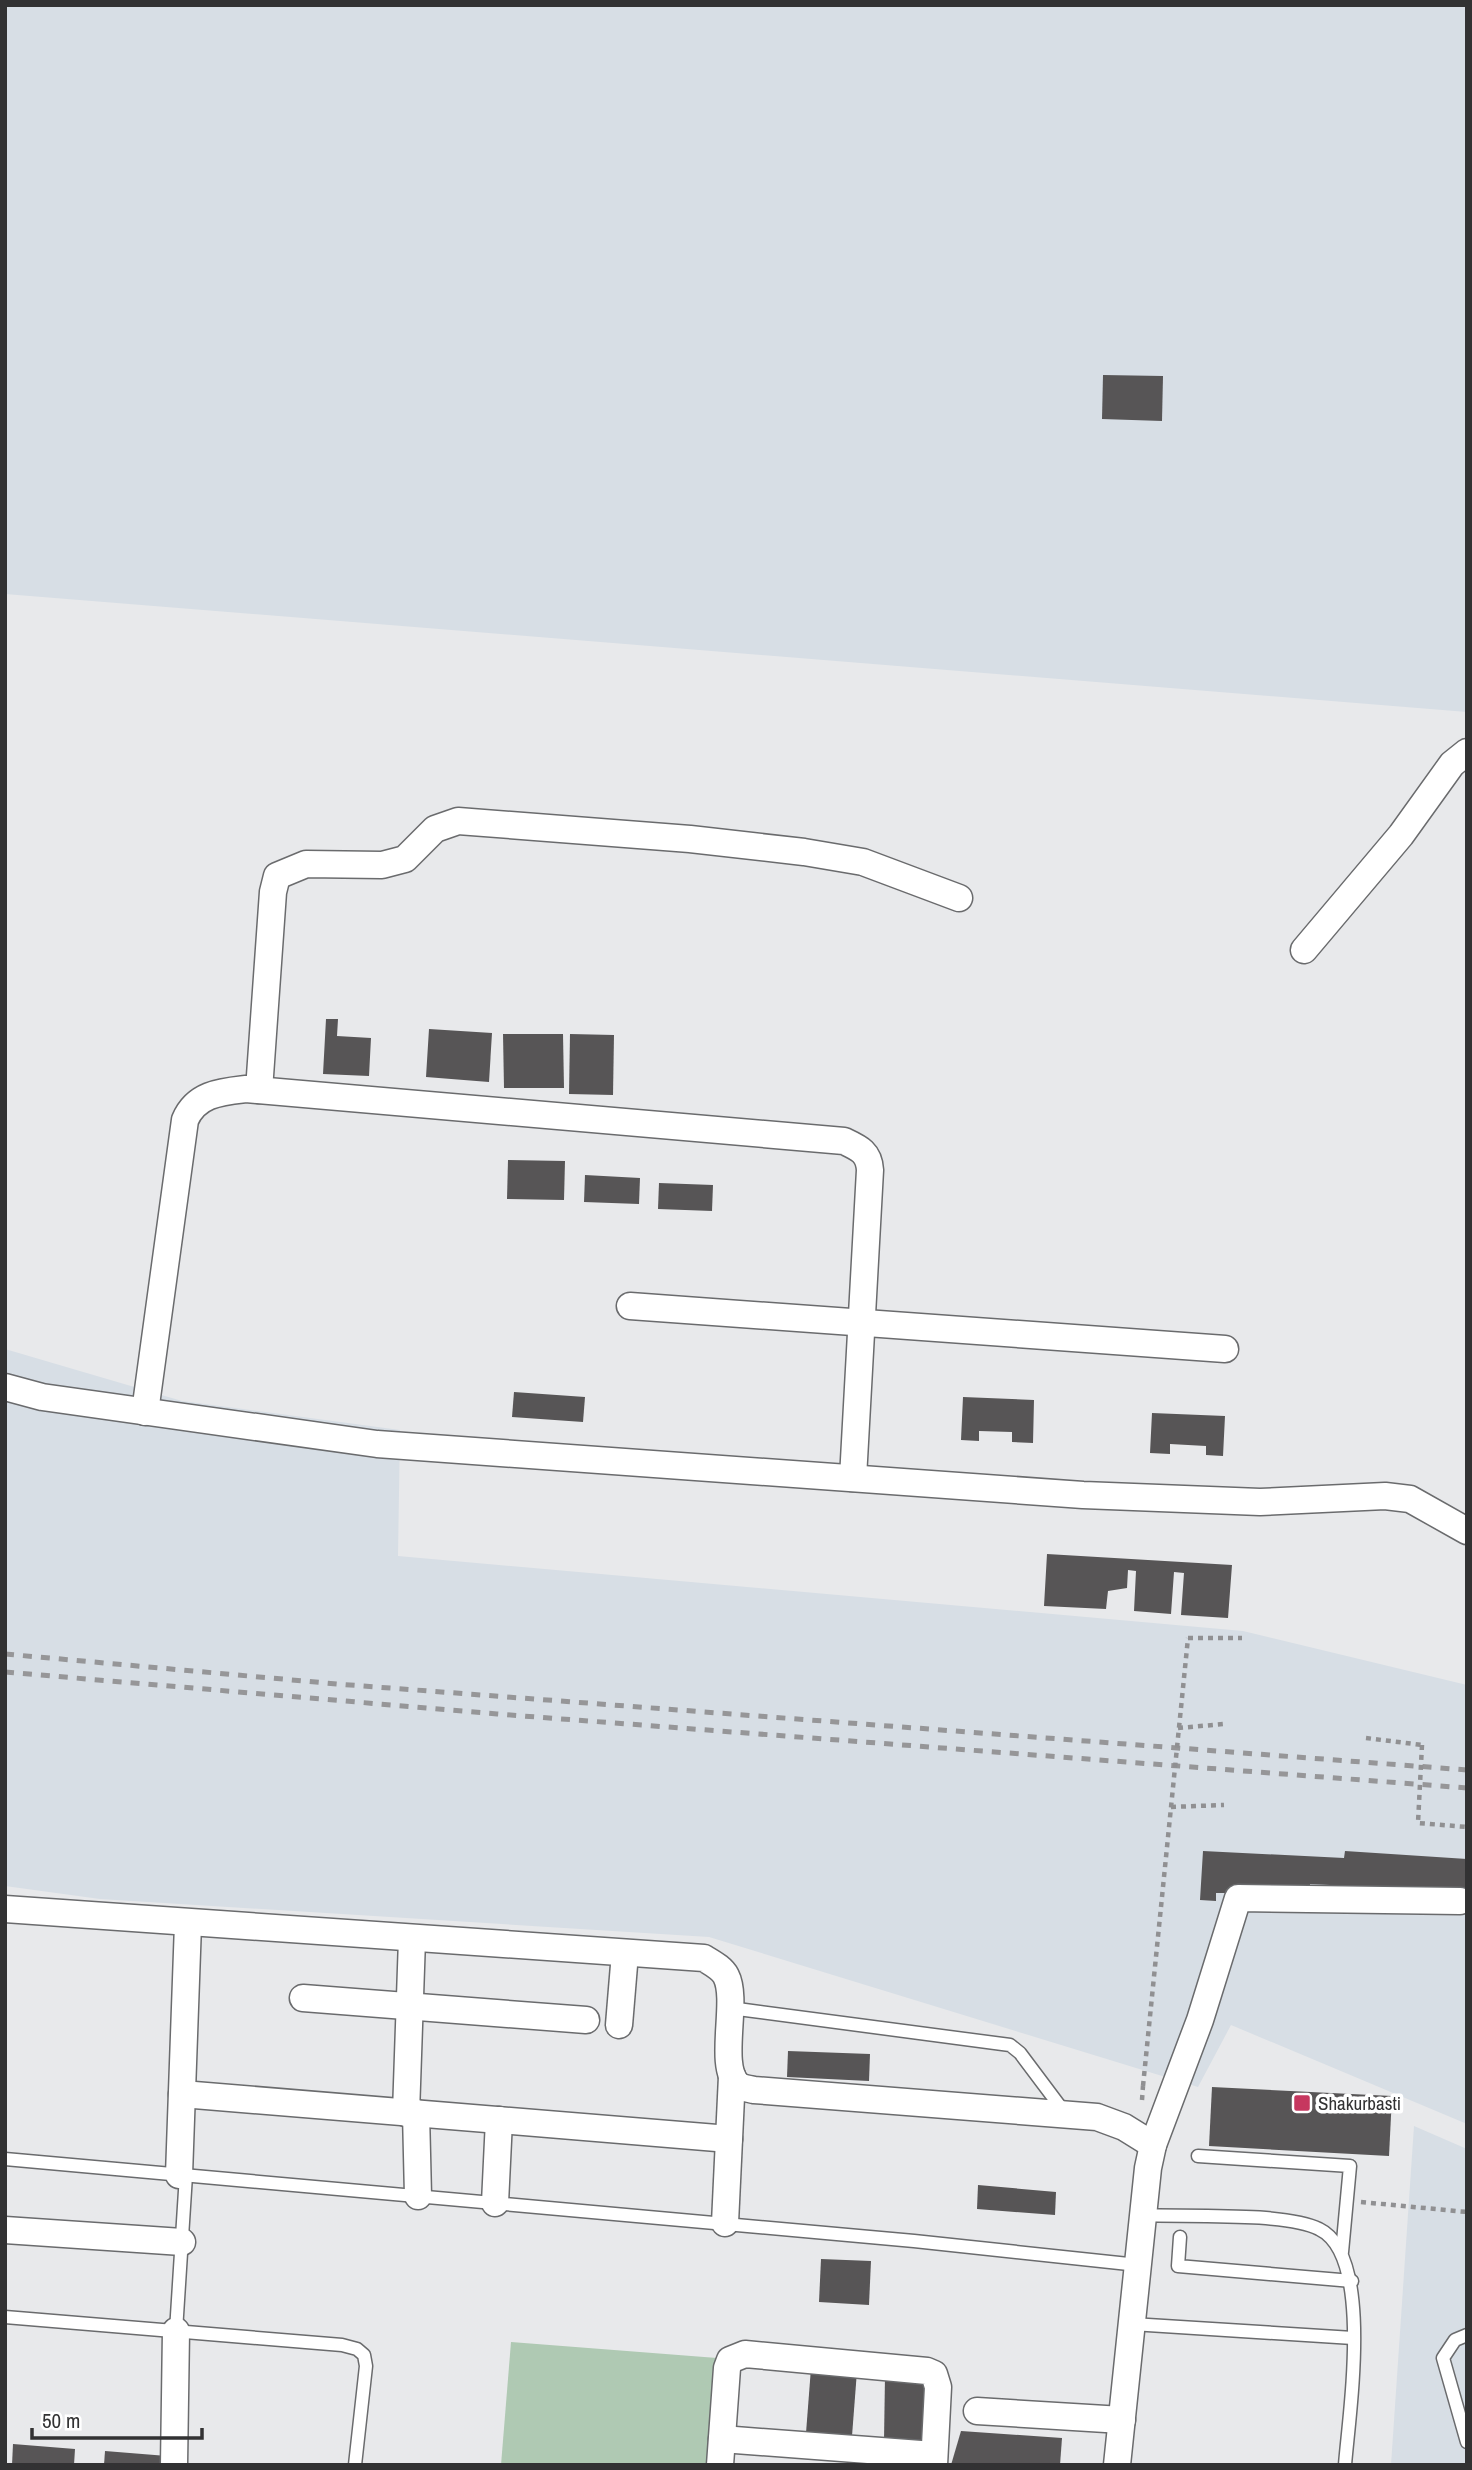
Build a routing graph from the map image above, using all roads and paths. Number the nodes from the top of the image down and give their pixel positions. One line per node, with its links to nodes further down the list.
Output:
1 (1467, 752): 3 (street)
2 (958, 898): 4 (street)
3 (1304, 950)
4 (259, 1090): 6 (street); 9 (street)
5 (630, 1306): 6 (street)
6 (862, 1321): 7 (street); 10 (street)
7 (1225, 1349)
8 (5, 1387): 9 (street)
9 (145, 1412): 10 (street)
10 (853, 1478): 11 (street)
11 (1467, 1531)
12 (1242, 1638): 14 (path, bridge)
13 (1224, 1724): 14 (path)
14 (1178, 1728): 17 (path, bridge)
15 (1366, 1738): 18 (path, bridge)
16 (1224, 1805): 17 (path)
17 (1171, 1807): 30 (path, bridge)
18 (1467, 1828)
19 (1460, 1902): 36 (street)
20 (5, 1909): 21 (street)
21 (188, 1924): 22 (street); 31 (street)
22 (412, 1939): 23 (street); 25 (street)
23 (625, 1953): 26 (street); 28 (street)
24 (303, 1998): 25 (street)
25 (408, 2006): 27 (street); 32 (street)
26 (729, 2008): 29 (street); 33 (lane)
27 (586, 2020)
28 (619, 2025)
29 (732, 2076): 33 (street); 35 (street)
30 (1143, 2086)
31 (182, 2094): 32 (street); 39 (street)
32 (411, 2113): 34 (street); 40 (street)
33 (1066, 2115): 36 (street)
34 (499, 2120): 35 (street); 42 (street)
35 (729, 2139): 45 (street)
36 (1153, 2145): 44 (street)
37 (1198, 2156): 49 (lane)
38 (5, 2159): 39 (lane)
39 (183, 2175): 40 (lane); 48 (lane)
40 (418, 2196): 42 (lane)
41 (1367, 2202): 43 (path)
42 (495, 2203): 45 (lane)
43 (1467, 2212)
44 (1143, 2215): 49 (lane); 50 (street)
45 (725, 2223): 50 (lane)
46 (5, 2230): 48 (street)
47 (1180, 2237): 51 (lane)
48 (182, 2242): 54 (lane)
49 (1342, 2252): 51 (lane)
50 (1138, 2265): 53 (street)
51 (1352, 2281): 56 (lane)
52 (5, 2316): 54 (lane)
53 (1132, 2325): 56 (lane); 58 (street)
54 (176, 2331): 62 (street); 63 (lane)
55 (1467, 2335): 59 (lane)
56 (1353, 2338): 65 (lane)
57 (977, 2410): 58 (street)
58 (1122, 2420): 64 (street)
59 (1467, 2442)
60 (721, 2452): 61 (street); 61 (street)
61 (934, 2460)
62 (174, 2465)
63 (355, 2465)
64 (1118, 2465)
65 (1345, 2465)

